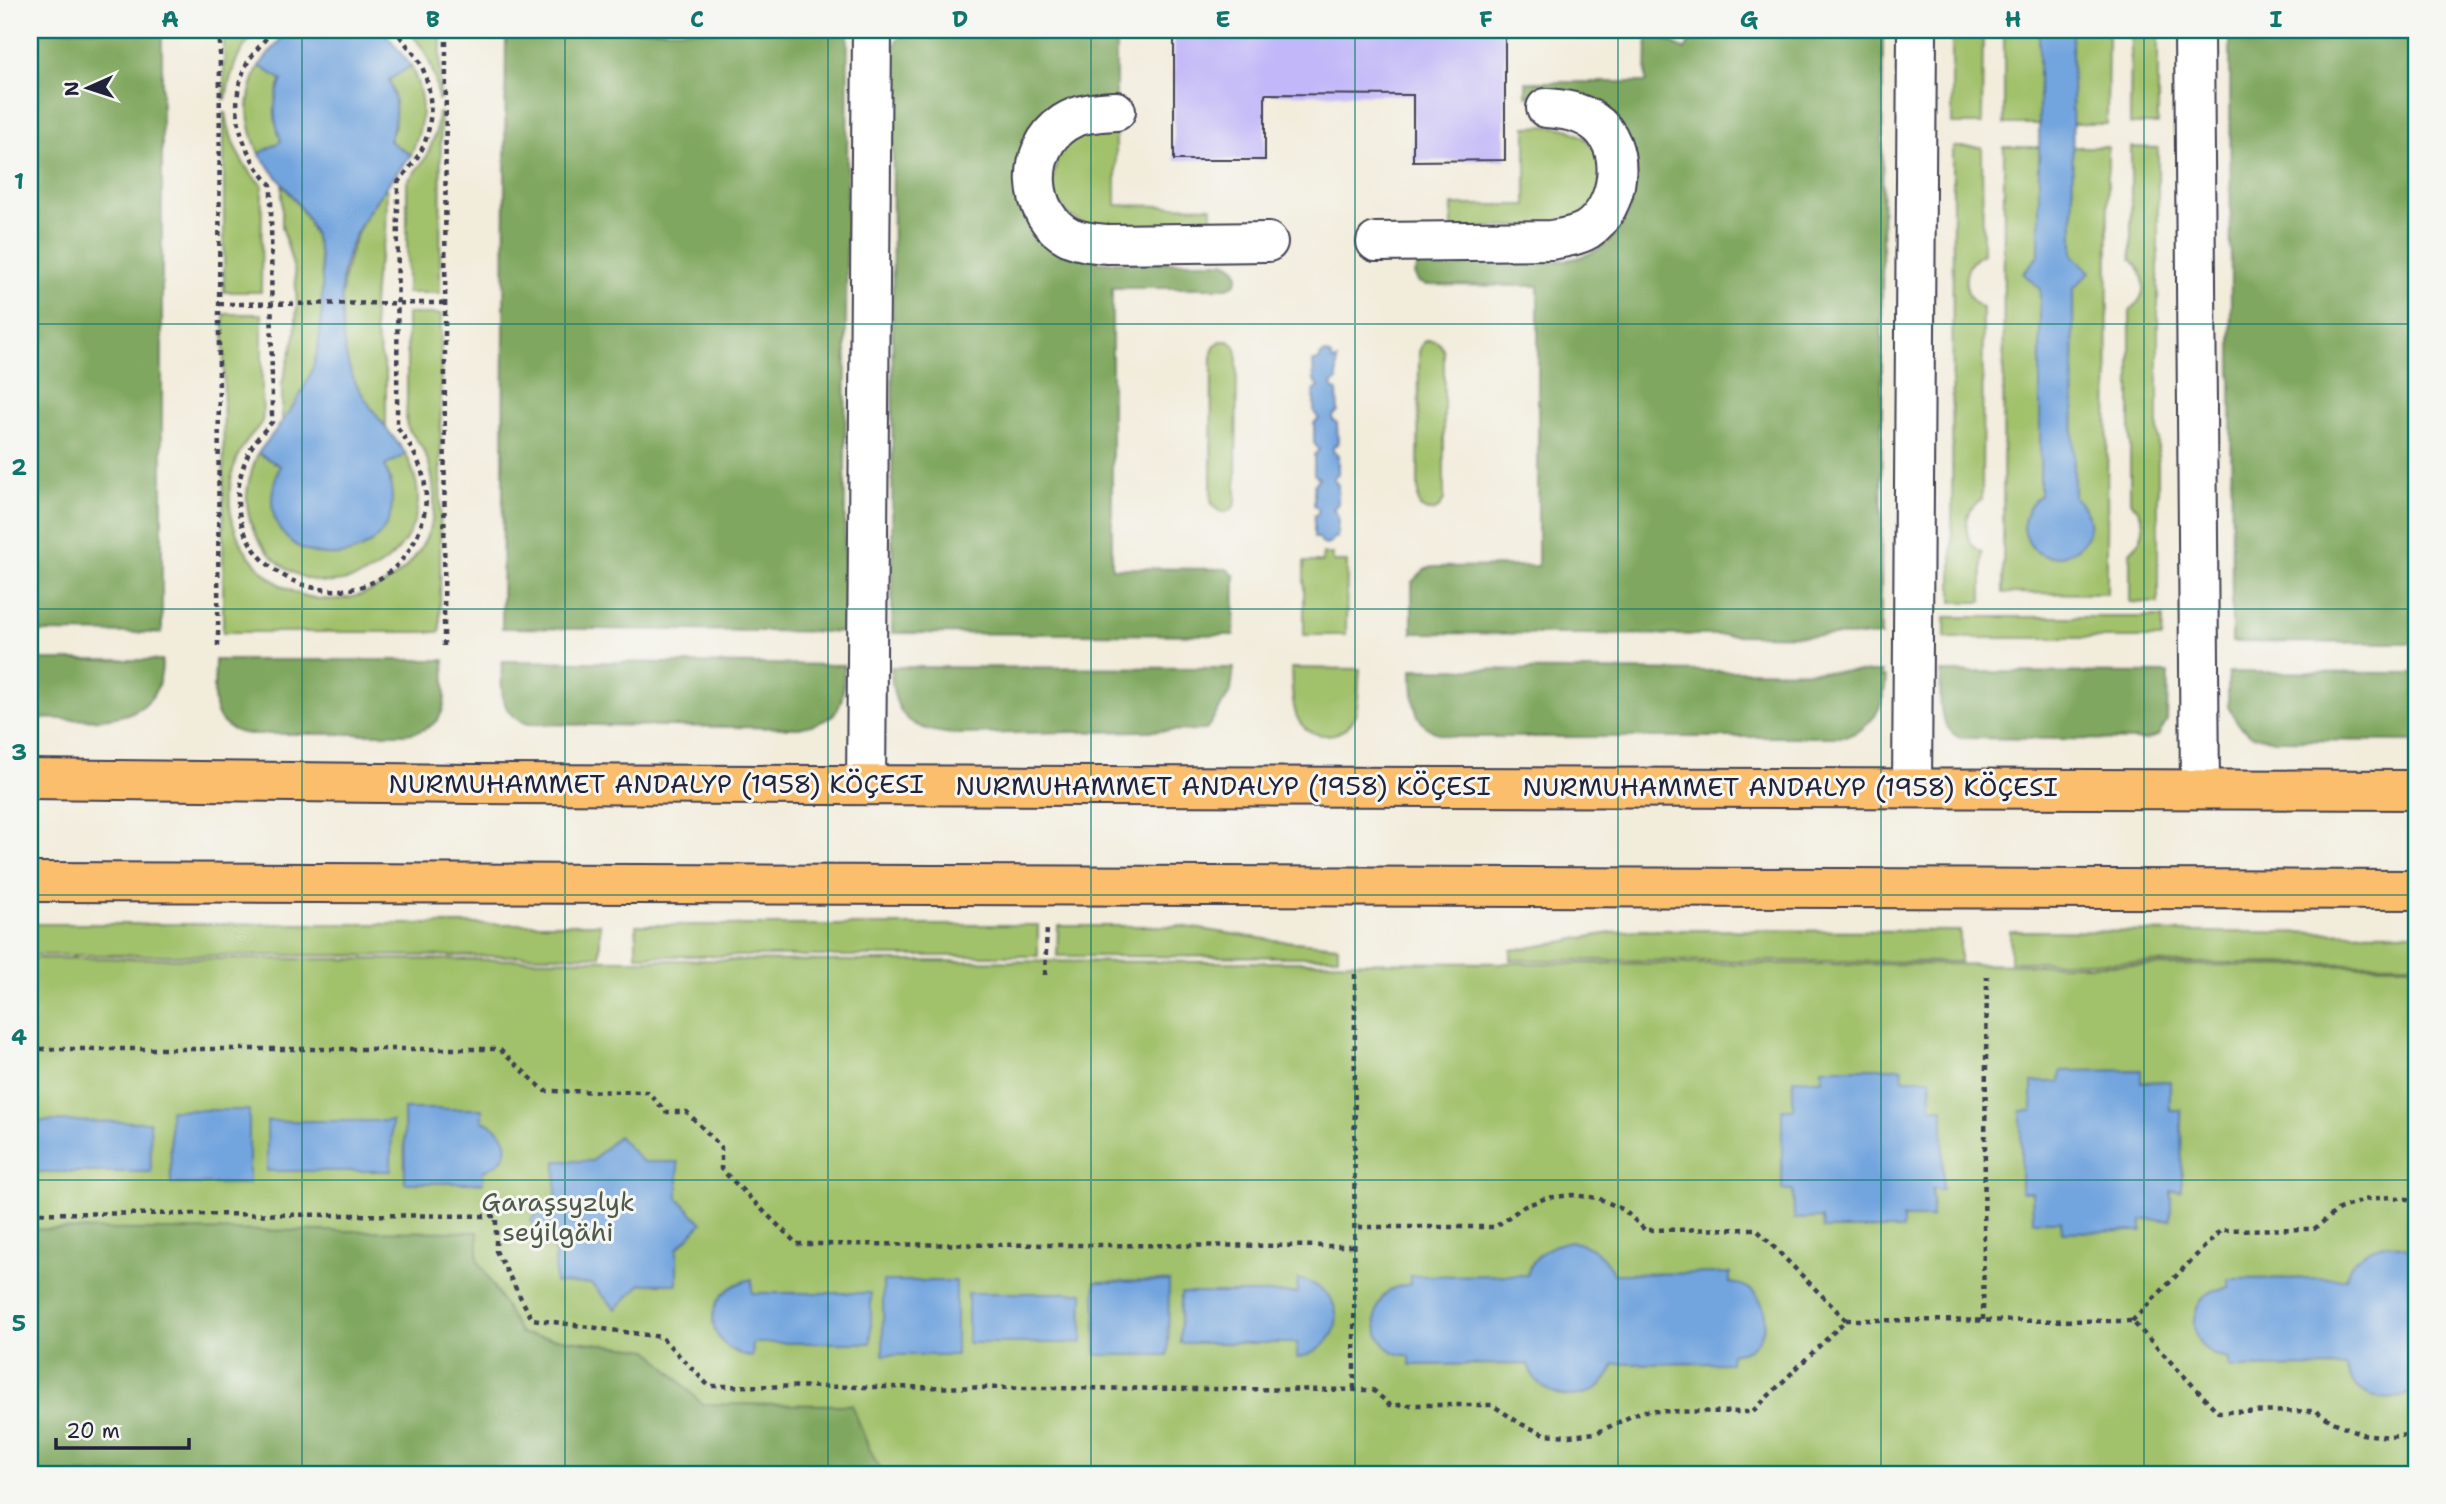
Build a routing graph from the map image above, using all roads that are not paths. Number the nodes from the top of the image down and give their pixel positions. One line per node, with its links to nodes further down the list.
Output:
1 (872, 30): 9 (street)
2 (1917, 30): 10 (street)
3 (2194, 30): 11 (street)
4 (1546, 107): 7 (street)
5 (1116, 111): 6 (street)
6 (1268, 242)
7 (1376, 242)
8 (30, 779): 9 (main road, NURMUHAMMET ANDALYP (1958) KÖÇESI)
9 (866, 785): 10 (main road, NURMUHAMMET ANDALYP (1958) KÖÇESI)
10 (1912, 787): 11 (main road, NURMUHAMMET ANDALYP (1958) KÖÇESI)
11 (2200, 788): 12 (main road, NURMUHAMMET ANDALYP (1958) KÖÇESI)
12 (2416, 790)
13 (30, 882): 14 (main road)
14 (2416, 890)

